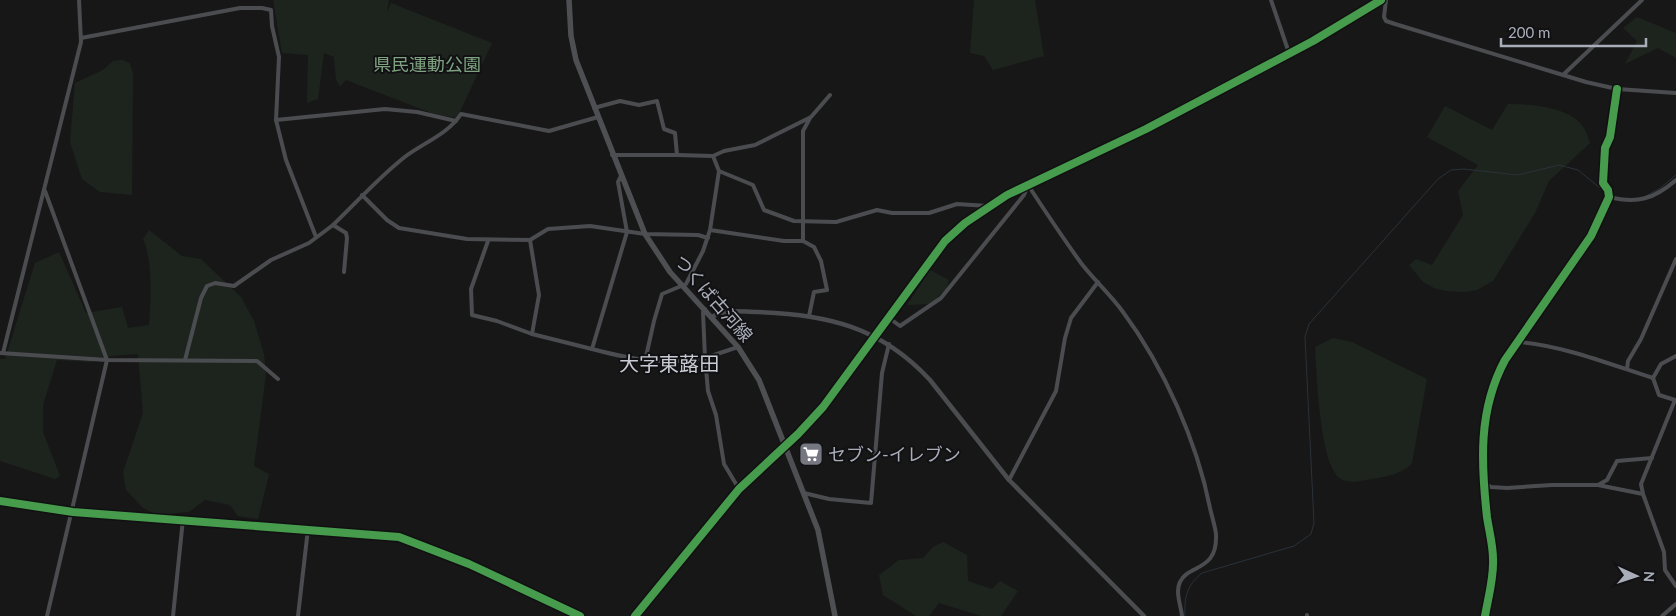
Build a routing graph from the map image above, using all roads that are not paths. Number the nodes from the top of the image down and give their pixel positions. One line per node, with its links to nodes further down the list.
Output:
1 (79, 0): 7 (street)
2 (569, 0): 13 (main road, つくば古河線)
3 (1271, 0): 8 (street)
4 (1380, 0): 8 (street)
5 (1386, 0): 9 (street)
6 (1642, 0): 9 (street)
7 (81, 38): 16 (street); 25 (street)
8 (1289, 53): 24 (street)
9 (1564, 74): 10 (street)
10 (1617, 89): 11 (street); 27 (street)
11 (1676, 93)
12 (830, 95): 15 (street)
13 (594, 108): 14 (main road, つくば古河線); 19 (street)
14 (598, 117): 17 (street); 18 (main road, つくば古河線)
15 (811, 117): 20 (street); 29 (street)
16 (276, 120): 17 (street); 34 (street)
17 (456, 121): 26 (street)
18 (612, 155): 19 (street); 22 (main road, つくば古河線)
19 (676, 155): 20 (street)
20 (713, 156): 21 (street)
21 (719, 171): 29 (street); 31 (street)
22 (621, 176): 32 (street); 33 (main road, つくば古河線)
23 (1676, 180): 27 (street)
24 (1028, 185): 28 (street); 41 (street); 46 (street)
25 (45, 191): 53 (street); 56 (street)
26 (362, 195): 30 (street); 37 (street)
27 (1608, 197): 49 (street)
28 (988, 206): 29 (street); 46 (street)
29 (803, 222): 38 (street)
30 (333, 225): 34 (street); 40 (street)
31 (710, 230): 35 (street); 38 (street)
32 (627, 232): 33 (street); 36 (street); 52 (street)
33 (645, 234): 35 (street); 42 (main road, つくば古河線)
34 (316, 237): 57 (street)
35 (708, 238): 42 (street)
36 (530, 240): 37 (street); 47 (street)
37 (488, 241): 47 (street)
38 (803, 241): 44 (street)
39 (1676, 259): 59 (street)
40 (344, 272)
41 (1098, 282): 65 (street); 84 (street)
42 (683, 286): 43 (main road, つくば古河線); 58 (street)
43 (705, 309): 45 (main road, つくば古河線); 55 (street)
44 (809, 316): 45 (street); 48 (street)
45 (712, 317): 51 (main road, つくば古河線)
46 (888, 318): 48 (street)
47 (532, 334): 52 (street)
48 (876, 337): 50 (street); 63 (street)
49 (1519, 342): 59 (street); 66 (street)
50 (889, 344): 65 (street); 69 (street)
51 (738, 347): 55 (street); 63 (main road, つくば古河線)
52 (592, 349): 58 (street)
53 (2, 353): 56 (street)
54 (1676, 356): 60 (street)
55 (706, 358): 58 (street); 68 (street)
56 (107, 360): 57 (street); 72 (street)
57 (185, 360): 61 (street)
58 (645, 360)
59 (1627, 369): 60 (street)
60 (1652, 378): 62 (street)
61 (278, 379)
62 (1675, 400): 64 (street)
63 (786, 446): 68 (street); 69 (main road, つくば古河線)
64 (1652, 458): 67 (street); 70 (street)
65 (1009, 480): 83 (street)
66 (1484, 483): 67 (street); 85 (street)
67 (1598, 485): 70 (street)
68 (739, 489): 81 (street)
69 (804, 493): 82 (main road, つくば古河線)
70 (1643, 494): 75 (street)
71 (0, 501): 72 (street)
72 (73, 512): 73 (street); 77 (street)
73 (183, 520): 74 (street); 78 (street)
74 (308, 529): 79 (street); 80 (street)
75 (1676, 586)
76 (1676, 604): 86 (street)
77 (47, 616)
78 (173, 616)
79 (298, 616)
80 (580, 616)
81 (635, 616)
82 (835, 616)
83 (1144, 616)
84 (1182, 616)
85 (1485, 616)
86 (1662, 616)

